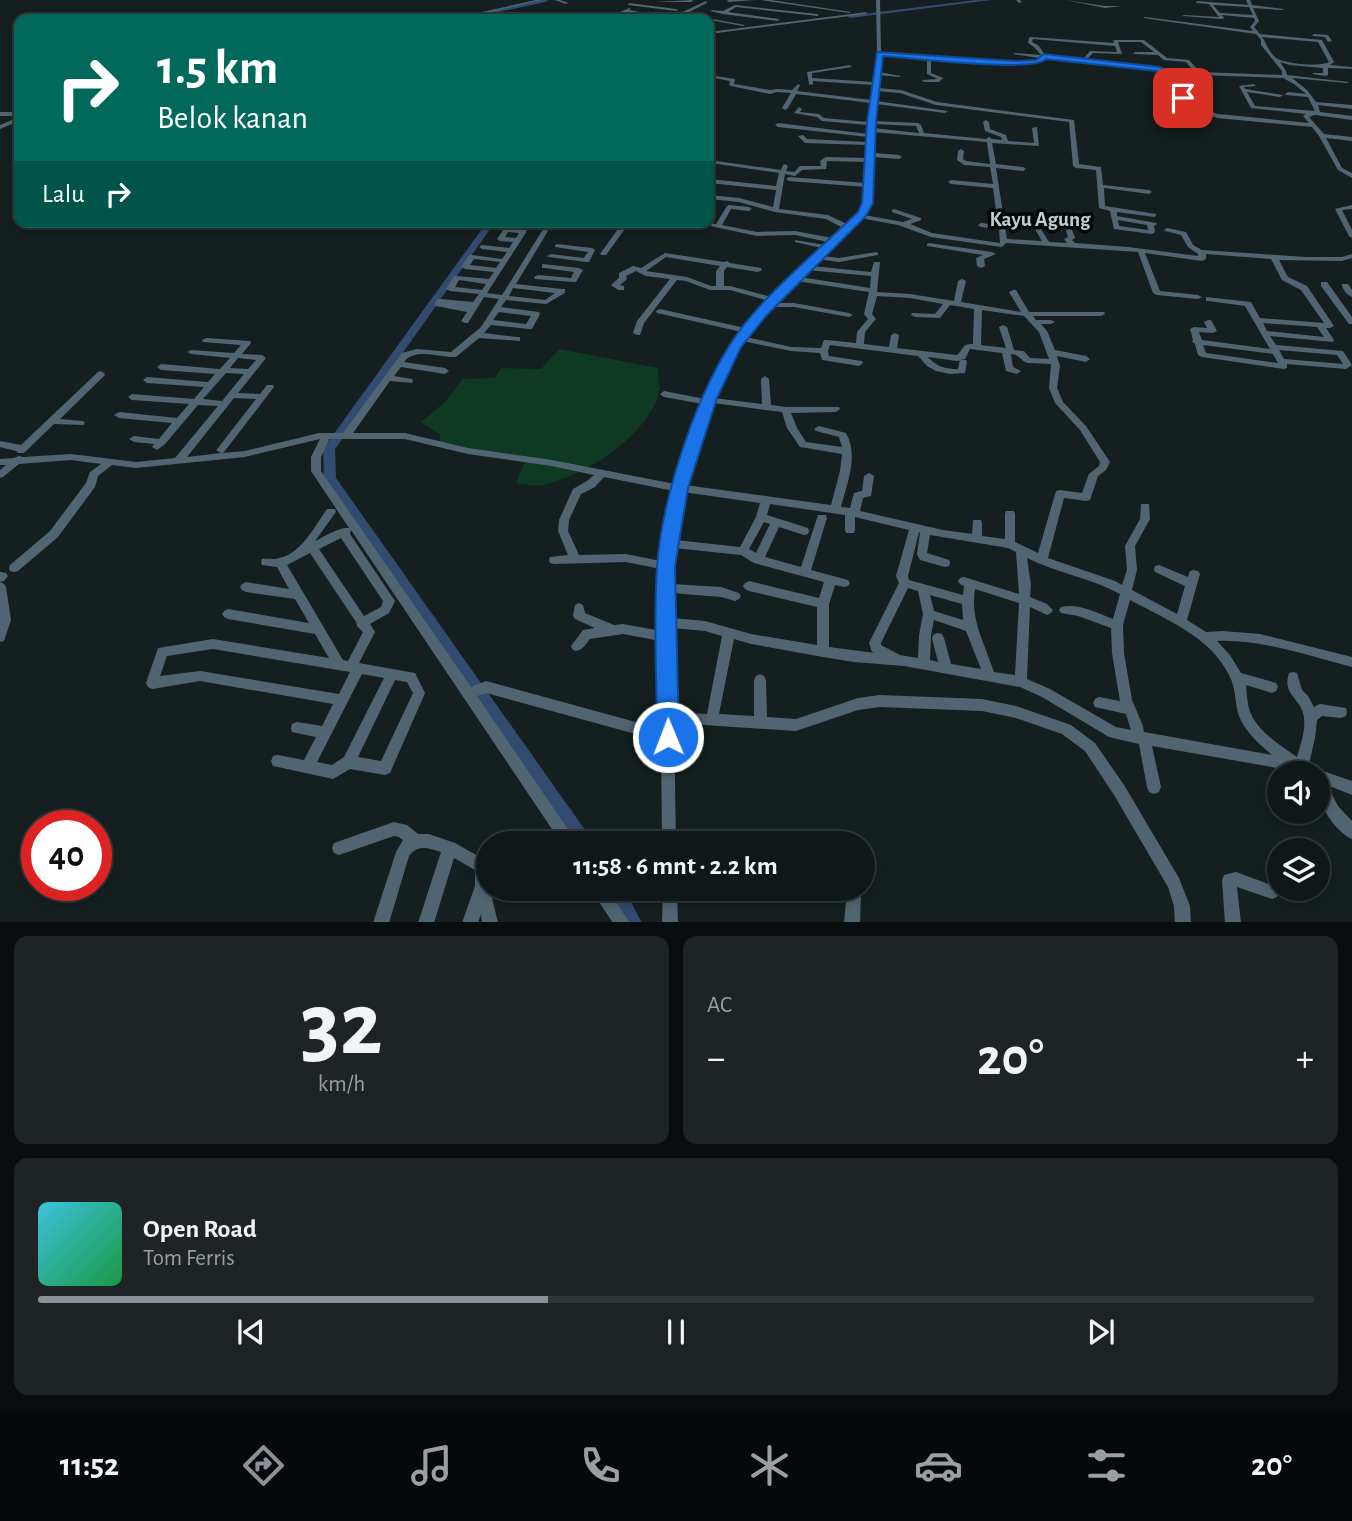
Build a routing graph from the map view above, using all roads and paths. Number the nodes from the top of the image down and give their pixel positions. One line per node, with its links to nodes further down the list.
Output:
1 (541, 0): 29 (street)
2 (556, 0): 13 (street)
3 (653, 0): 4 (street)
4 (691, 0): 18 (street)
5 (729, 0): 6 (street); 10 (street)
6 (755, 0): 14 (street)
7 (878, 0): 28 (street)
8 (1068, 0): 19 (street)
9 (1238, 0): 12 (street)
10 (722, 2)
11 (1196, 2): 16 (street)
12 (1249, 2): 15 (street); 16 (street); 22 (street); 43 (street)
13 (566, 3)
14 (763, 3): 20 (street); 23 (street); 25 (street); 36 (street); 42 (street)
15 (1265, 3)
16 (1211, 4): 37 (street)
17 (631, 5): 24 (street); 32 (street); 33 (street)
18 (700, 5): 21 (street); 35 (street); 35 (street)
19 (1121, 6)
20 (747, 7): 26 (street); 41 (street)
21 (688, 9): 34 (street); 35 (street)
22 (1282, 9)
23 (769, 10): 25 (street); 46 (street)
24 (626, 11): 30 (street); 31 (street)
25 (784, 11): 36 (street); 36 (street); 46 (street); 47 (street); 48 (street)
26 (723, 13): 35 (street); 41 (street)
27 (866, 13): 28 (street); 36 (street); 36 (street)
28 (879, 13): 57 (street)
29 (477, 14)
30 (622, 14)
31 (641, 14)
32 (661, 14)
33 (678, 14)
34 (682, 14)
35 (707, 14)
36 (819, 14): 48 (street)
37 (1220, 14): 43 (street); 45 (street)
38 (714, 15): 41 (street)
39 (1171, 15): 45 (street)
40 (714, 16): 49 (street)
41 (735, 17): 42 (street)
42 (750, 17): 46 (street); 49 (street)
43 (1256, 17): 54 (street)
44 (1145, 18): 45 (street)
45 (1183, 19): 54 (street)
46 (763, 20): 47 (street); 47 (street); 49 (street)
47 (781, 20): 48 (street)
48 (797, 20): 52 (street)
49 (743, 25): 51 (street)
50 (714, 26): 51 (street)
51 (726, 27): 53 (street)
52 (714, 28)
53 (714, 28)
54 (1257, 33): 55 (street); 62 (street); 64 (street)
55 (1330, 41)
56 (1117, 47): 59 (street); 59 (street); 61 (street); 63 (street)
57 (879, 53): 60 (street); 77 (street)
58 (1015, 54): 61 (street)
59 (1159, 54): 69 (street)
60 (929, 57): 61 (street); 76 (street)
61 (1044, 57): 63 (street)
62 (1273, 59): 64 (street); 70 (street)
63 (1090, 63): 66 (street)
64 (1326, 65): 68 (street); 70 (street)
65 (850, 66): 67 (street)
66 (1160, 69): 69 (street); 84 (street)
67 (818, 70): 71 (street); 77 (street)
68 (1352, 71)
69 (1197, 73): 72 (street); 90 (street)
70 (1285, 74): 72 (street); 78 (street); 81 (street)
71 (823, 75)
72 (1243, 75): 80 (street)
73 (899, 76): 77 (street)
74 (1341, 76): 81 (street)
75 (714, 77): 86 (street)
76 (924, 81)
77 (876, 82): 92 (street); 127 (street)
78 (1297, 82): 81 (street); 89 (street)
79 (798, 85): 86 (street)
80 (1254, 86): 82 (street); 85 (street)
81 (1350, 86)
82 (1268, 88)
83 (1156, 89): 84 (street)
84 (1167, 89): 90 (street)
85 (1243, 89): 88 (street); 100 (street)
86 (792, 93): 92 (street); 94 (street)
87 (1288, 94): 89 (street)
88 (1280, 95)
89 (1309, 96): 91 (street)
90 (1192, 100): 96 (street)
91 (1314, 103): 93 (street); 100 (street)
92 (873, 106): 98 (street); 99 (street); 112 (street)
93 (1352, 107)
94 (785, 108)
95 (1181, 108): 96 (street)
96 (1198, 108): 106 (street)
97 (799, 109): 112 (street)
98 (946, 111)
99 (917, 113)
100 (1312, 113): 101 (street); 106 (street)
101 (1352, 118)
102 (14, 120): 104 (street)
103 (986, 122): 115 (street)
104 (9, 124): 107 (street); 108 (street)
105 (778, 125): 112 (street)
106 (1312, 125): 111 (street)
107 (14, 126)
108 (0, 127)
109 (1035, 128): 115 (street)
110 (801, 136): 112 (street)
111 (1322, 136): 114 (street); 122 (street)
112 (871, 139): 113 (street); 117 (street); 121 (street); 125 (street)
113 (989, 139): 115 (street); 119 (street)
114 (1352, 139)
115 (1005, 141)
116 (961, 151): 119 (street)
117 (899, 157)
118 (714, 161): 121 (street)
119 (993, 166): 120 (street); 126 (street)
120 (1023, 169)
121 (783, 172): 125 (street); 128 (street)
122 (1352, 176)
123 (714, 182): 128 (street)
124 (951, 182): 126 (street)
125 (869, 185): 140 (street)
126 (995, 186): 146 (street)
127 (1100, 186): 129 (street); 138 (street)
128 (779, 188): 135 (street)
129 (1120, 188): 130 (street); 137 (street)
130 (1140, 191): 131 (street); 139 (street)
131 (1149, 192)
132 (714, 197): 133 (street)
133 (754, 204): 135 (street); 144 (street)
134 (1352, 207): 153 (street)
135 (775, 209): 145 (street)
136 (894, 211): 142 (street)
137 (1124, 211): 138 (street); 139 (street)
138 (1114, 214): 139 (street)
139 (1144, 214)
140 (859, 216): 142 (street); 145 (street)
141 (714, 225): 144 (street)
142 (904, 225): 156 (street)
143 (981, 225): 146 (street)
144 (718, 226): 157 (street)
145 (847, 227): 157 (street)
146 (1002, 227): 156 (street)
147 (1068, 227): 163 (street)
148 (623, 228): 167 (street)
149 (1038, 229): 158 (street)
150 (1167, 230): 166 (street)
151 (545, 231): 176 (street)
152 (564, 234): 159 (street)
153 (1352, 236)
154 (518, 240): 164 (street)
155 (797, 241): 157 (street)
156 (1003, 243): 158 (street); 169 (street)
157 (830, 244): 174 (street)
158 (1048, 245): 163 (street)
159 (557, 246): 170 (street); 170 (street)
160 (929, 246): 169 (street)
161 (482, 247): 164 (street)
162 (660, 247): 171 (street)
163 (1074, 247): 165 (street)
164 (511, 250): 175 (street)
165 (1141, 251): 166 (street); 205 (street)
166 (1202, 253): 172 (street)
167 (604, 254)
168 (876, 254): 174 (street)
169 (992, 254): 180 (street)
170 (551, 256): 179 (street)
171 (664, 256): 177 (street); 184 (street)
172 (1273, 256): 173 (street); 212 (street)
173 (1352, 256)
174 (816, 257): 181 (street)
175 (505, 260): 176 (street); 182 (street); 182 (street)
176 (527, 261): 193 (street)
177 (727, 262): 183 (street); 197 (street)
178 (877, 264): 185 (street)
179 (545, 266): 186 (street); 186 (street)
180 (981, 266)
181 (805, 268): 185 (street); 188 (street)
182 (498, 270): 190 (street)
183 (758, 270)
184 (642, 271): 187 (street); 196 (street)
185 (874, 274): 199 (street)
186 (538, 277): 195 (street)
187 (674, 278): 197 (street); 228 (street)
188 (795, 279): 199 (street); 208 (street)
189 (962, 281): 209 (street)
190 (491, 282): 201 (street); 201 (street)
191 (895, 283): 202 (street)
192 (1324, 285): 214 (street)
193 (511, 286): 195 (street); 204 (street)
194 (1345, 286): 203 (street)
195 (532, 288): 204 (street)
196 (621, 288)
197 (720, 288): 208 (street)
198 (934, 290): 206 (street)
199 (872, 292): 202 (street); 236 (street)
200 (1013, 292): 218 (street)
201 (484, 294): 204 (street); 220 (street)
202 (891, 295): 206 (street)
203 (1352, 295)
204 (504, 297): 211 (street)
205 (1198, 297)
206 (925, 298): 209 (street)
207 (1209, 299): 219 (street)
208 (772, 302): 216 (street); 231 (street)
209 (953, 303): 210 (street); 217 (street)
210 (978, 308): 218 (street); 237 (street)
211 (496, 309): 221 (street); 221 (street)
212 (1320, 310): 214 (street); 227 (street)
213 (660, 311): 231 (street)
214 (1348, 313): 225 (street)
215 (1101, 314): 218 (street)
216 (849, 315)
217 (915, 315)
218 (1027, 315): 222 (street)
219 (1257, 320): 227 (street); 229 (street)
220 (466, 321)
221 (488, 322): 230 (street)
222 (1035, 322): 223 (street); 245 (street)
223 (1051, 322)
224 (1208, 322): 235 (street)
225 (1352, 322)
226 (1003, 327): 240 (street)
227 (1321, 327): 229 (street)
228 (637, 333)
229 (1266, 333): 242 (street)
230 (477, 335): 233 (street); 249 (street)
231 (744, 335): 238 (street); 266 (street)
232 (895, 335): 239 (street)
233 (517, 339)
234 (206, 340): 244 (street)
235 (1196, 342): 242 (street); 242 (street)
236 (860, 347): 238 (street); 239 (street)
237 (976, 347): 240 (street); 243 (street)
238 (824, 351): 248 (street)
239 (893, 351): 243 (street)
240 (1009, 351): 245 (street); 253 (street)
241 (191, 352): 244 (street)
242 (1277, 353): 242 (street)
243 (922, 355): 247 (street)
244 (236, 356): 252 (street); 254 (street)
245 (1053, 357): 246 (street); 311 (street)
246 (1086, 359)
247 (963, 362)
248 (859, 363)
249 (399, 364): 251 (street); 256 (street)
250 (161, 367): 252 (street)
251 (445, 370)
252 (223, 371): 254 (street); 260 (street)
253 (1017, 371)
254 (251, 372): 263 (street)
255 (101, 374): 273 (street)
256 (392, 379): 259 (street); 277 (street)
257 (765, 379): 269 (street)
258 (147, 380): 260 (street)
259 (409, 381)
260 (211, 386): 267 (street)
261 (270, 387): 265 (street)
262 (664, 394): 266 (street)
263 (232, 395): 265 (street); 268 (street)
264 (132, 397): 267 (street)
265 (262, 397): 280 (street)
266 (709, 401): 269 (street); 289 (street)
267 (196, 402): 268 (street); 274 (street)
268 (225, 404): 283 (street)
269 (767, 408): 271 (street)
270 (836, 409): 271 (street)
271 (786, 410): 281 (street)
272 (119, 415): 274 (street)
273 (52, 421): 275 (street); 282 (street)
274 (180, 421): 278 (street)
275 (80, 423)
276 (819, 429): 281 (street)
277 (337, 436): 283 (street); 286 (street); 301 (street)
278 (134, 439)
279 (0, 444): 282 (street)
280 (221, 450)
281 (846, 451): 292 (street)
282 (18, 456): 284 (street); 285 (street); 287 (street)
283 (178, 461): 285 (street)
284 (0, 462)
285 (109, 463): 318 (street)
286 (602, 472): 289 (street); 310 (street)
287 (0, 475)
288 (869, 477): 294 (street)
289 (679, 488): 290 (street); 305 (street)
290 (766, 500): 292 (street); 296 (street)
291 (1145, 507): 329 (street)
292 (835, 509): 294 (street)
293 (331, 512): 309 (street)
294 (852, 512): 300 (street); 302 (street)
295 (1010, 514): 307 (street)
296 (761, 517): 298 (street); 308 (street)
297 (822, 518): 320 (street)
298 (776, 522): 303 (street); 313 (street)
299 (977, 523): 304 (street)
300 (921, 529): 304 (street); 316 (street); 324 (street)
301 (348, 530): 306 (street); 341 (street); 366 (street)
302 (850, 530)
303 (804, 531)
304 (977, 540): 307 (street)
305 (670, 543): 308 (street); 317 (street)
306 (312, 547): 309 (street); 341 (street)
307 (1016, 547): 311 (street); 333 (street)
308 (743, 551): 313 (street)
309 (300, 553): 315 (street)
310 (574, 557): 312 (street); 317 (street)
311 (1042, 559): 329 (street)
312 (554, 560)
313 (758, 560): 320 (street)
314 (267, 562): 315 (street)
315 (280, 563): 330 (street)
316 (945, 563)
317 (666, 566): 327 (street)
318 (14, 568)
319 (1159, 569): 340 (street)
320 (805, 571): 321 (street)
321 (831, 579): 323 (street); 334 (street)
322 (1, 581): 348 (street)
323 (844, 583)
324 (905, 583): 328 (street); 354 (street)
325 (749, 586): 334 (street)
326 (246, 587): 330 (street)
327 (667, 588): 331 (street); 342 (street)
328 (923, 588): 332 (street); 339 (street)
329 (1125, 591): 340 (street); 343 (street)
330 (298, 594): 346 (street)
331 (735, 596)
332 (966, 601): 333 (street); 344 (street)
333 (1023, 601): 336 (street); 364 (street)
334 (823, 604): 353 (street)
335 (579, 608): 345 (street)
336 (1047, 610)
337 (1065, 610): 343 (street)
338 (228, 614): 346 (street)
339 (929, 614): 344 (street); 356 (street)
340 (1181, 621): 350 (street)
341 (361, 623): 357 (street)
342 (668, 623): 347 (street); 349 (street)
343 (1117, 625): 369 (street)
344 (970, 627): 360 (street)
345 (611, 629): 349 (street); 352 (street)
346 (319, 630): 357 (street)
347 (729, 632): 353 (street); 373 (street)
348 (0, 637)
349 (668, 637): 372 (street)
350 (1205, 637): 355 (street); 361 (street)
351 (938, 638): 358 (street)
352 (577, 646)
353 (823, 652): 354 (street)
354 (897, 660): 356 (street)
355 (1352, 662)
356 (924, 664): 358 (street)
357 (349, 667): 359 (street); 367 (street); 367 (street)
358 (946, 668): 360 (street)
359 (392, 674): 382 (street); 382 (street)
360 (990, 677): 364 (street)
361 (1237, 677): 365 (street); 380 (street)
362 (1293, 677): 371 (street)
363 (760, 680): 374 (street)
364 (1021, 682): 378 (street)
365 (1272, 687)
366 (472, 691): 377 (street); 389 (street)
367 (343, 699): 376 (street)
368 (1099, 703): 369 (street)
369 (1130, 709): 378 (street)
370 (1341, 712): 371 (street)
371 (1312, 716): 381 (street)
372 (667, 717): 373 (street); 377 (street)
373 (712, 720): 374 (street)
374 (761, 724): 409 (street)
375 (297, 728): 376 (street)
376 (325, 733): 384 (street)
377 (668, 737): 390 (street)
378 (1141, 738): 383 (street); 386 (street)
379 (278, 761): 384 (street)
380 (1296, 761)
381 (1308, 761)
382 (349, 762): 384 (street)
383 (1267, 762)
384 (307, 767)
385 (1330, 779): 387 (street)
386 (1154, 787)
387 (1352, 788)
388 (1330, 805): 391 (street)
389 (563, 831)
390 (669, 831)
391 (1352, 832)
392 (414, 840): 393 (street); 394 (street); 402 (street)
393 (339, 848)
394 (450, 848): 395 (street); 403 (street)
395 (476, 863)
396 (1267, 890): 410 (street)
397 (477, 901): 404 (street)
398 (485, 901): 405 (street)
399 (608, 901): 406 (street)
400 (670, 901): 407 (street)
401 (853, 901): 408 (street)
402 (381, 922)
403 (426, 922)
404 (470, 922)
405 (490, 922)
406 (623, 922)
407 (670, 922)
408 (852, 922)
409 (1183, 922)
410 (1233, 922)

